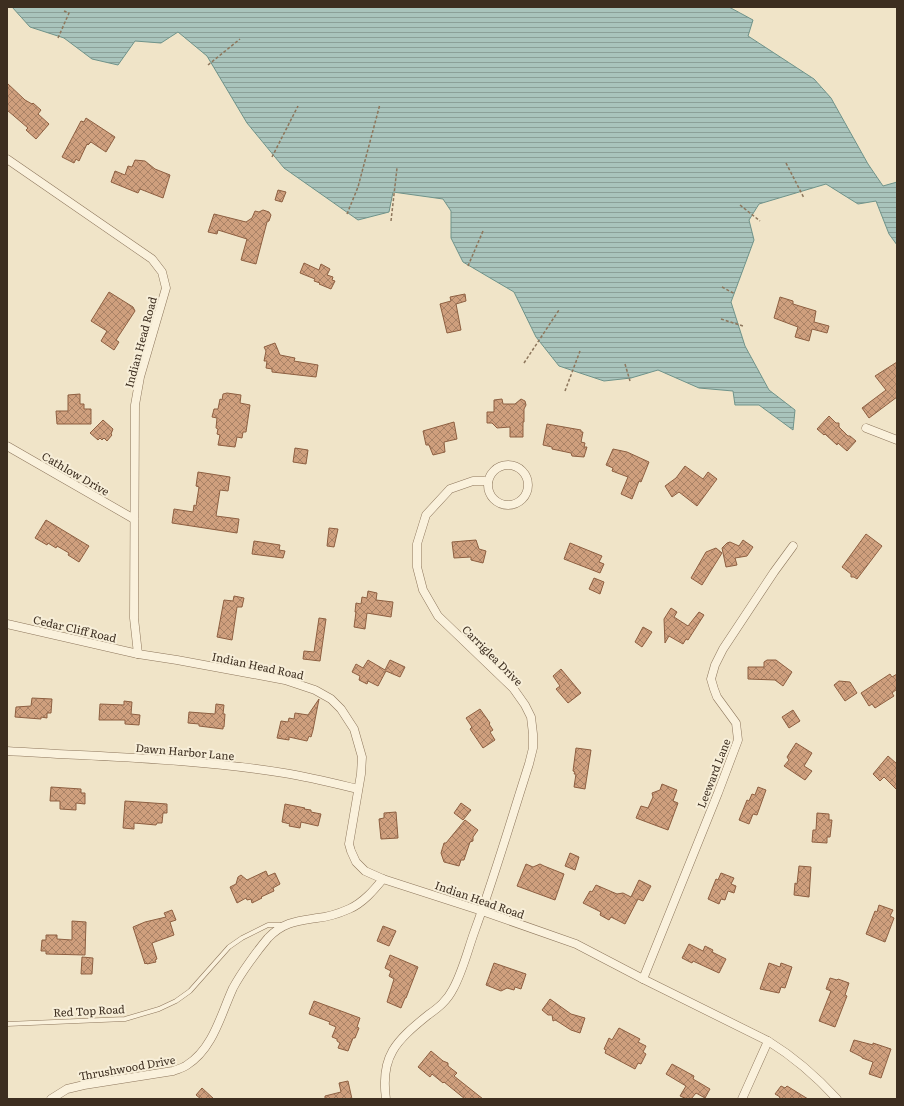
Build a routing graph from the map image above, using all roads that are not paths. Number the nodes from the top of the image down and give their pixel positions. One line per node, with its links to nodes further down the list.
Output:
1 (7, 159): 6 (street, Indian Head Road)
2 (866, 428): 3 (street)
3 (897, 440)
4 (7, 446): 6 (street, Cathlow Drive)
5 (488, 482): 5 (street); 13 (street, Carriglea Drive)
6 (134, 519): 9 (street, Indian Head Road)
7 (793, 546): 15 (street, Leeward Lane)
8 (7, 624): 9 (street, Cedar Cliff Road)
9 (138, 654): 11 (street, Indian Head Road)
10 (7, 751): 11 (street, Dawn Harbor Lane)
11 (358, 789): 12 (street, Indian Head Road)
12 (383, 879): 13 (street, Indian Head Road); 14 (street, Thrushwood Drive)
13 (482, 911): 15 (street, Indian Head Road); 19 (street, Carriglea Drive)
14 (285, 924): 16 (lane, Red Top Road); 18 (street, Thrushwood Drive)
15 (643, 979): 17 (street, Indian Head Road)
16 (7, 1024)
17 (768, 1040): 20 (street); 21 (street, Indian Head Road)
18 (51, 1099)
19 (386, 1099)
20 (742, 1099)
21 (837, 1099)

